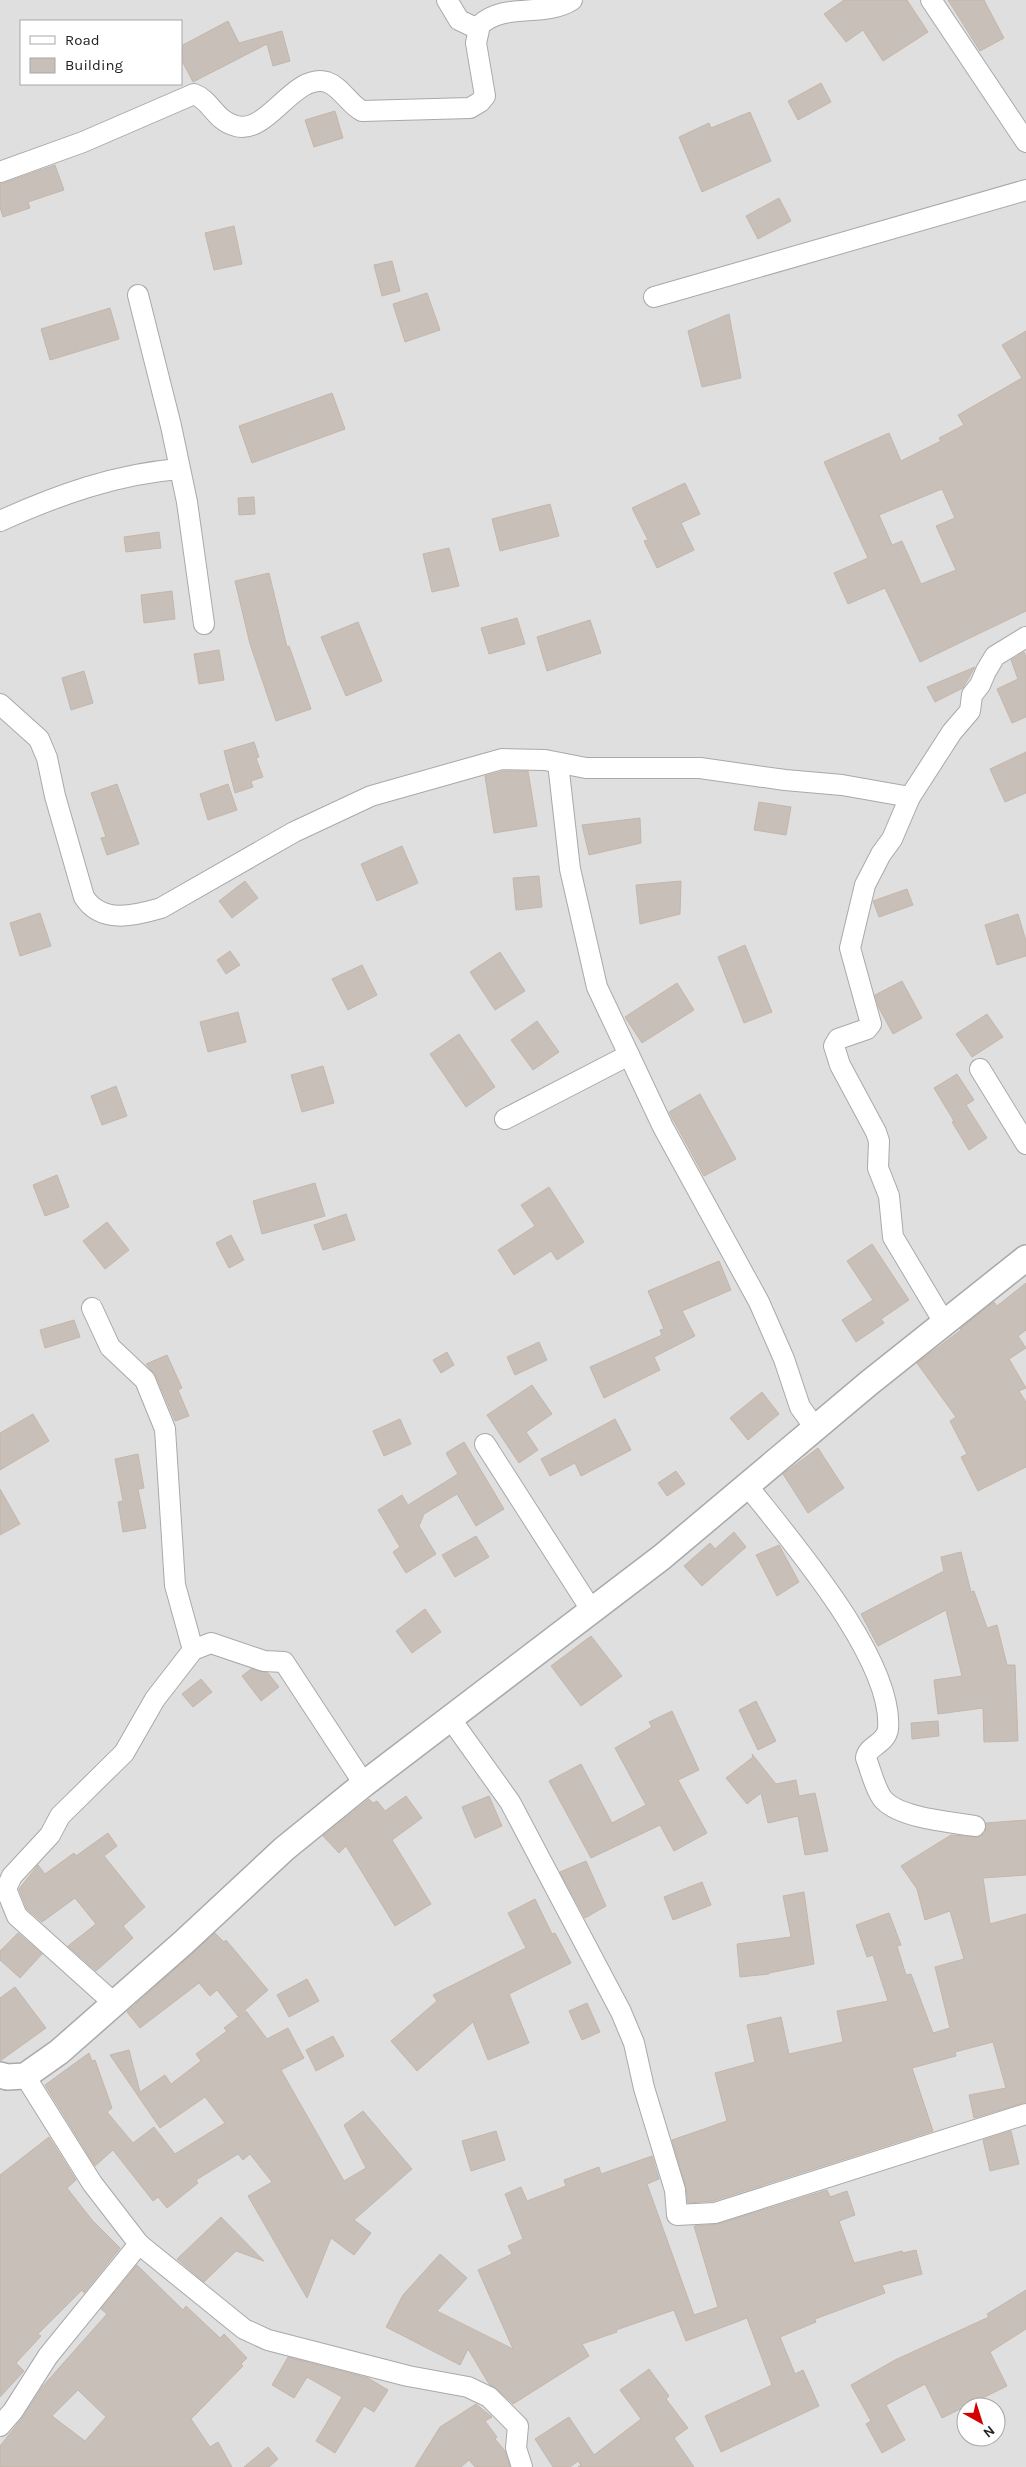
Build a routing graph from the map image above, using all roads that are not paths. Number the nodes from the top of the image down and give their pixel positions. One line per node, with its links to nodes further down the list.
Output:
1 (447, 0): 4 (street)
2 (572, 0): 4 (street)
3 (931, 0): 5 (street)
4 (478, 29): 6 (street)
5 (1026, 142)
6 (0, 172)
7 (1026, 190): 9 (street)
8 (138, 295): 10 (street)
9 (654, 297)
10 (179, 469): 11 (street); 12 (street)
11 (0, 521)
12 (204, 624)
13 (1026, 637): 16 (street)
14 (0, 704): 15 (street)
15 (558, 763): 16 (street); 17 (street)
16 (910, 798): 23 (street)
17 (629, 1055): 19 (street); 24 (street)
18 (980, 1069): 20 (street)
19 (506, 1119)
20 (1026, 1144)
21 (1026, 1258): 23 (street)
22 (92, 1308): 28 (street)
23 (945, 1324): 24 (street)
24 (816, 1429): 26 (street)
25 (485, 1444): 27 (street)
26 (747, 1485): 27 (street); 31 (street)
27 (592, 1610): 29 (street)
28 (193, 1650): 30 (street); 32 (street)
29 (450, 1718): 30 (street); 35 (street)
30 (364, 1784): 32 (street)
31 (975, 1826)
32 (115, 2004): 34 (street)
33 (0, 2075): 34 (street)
34 (25, 2076): 36 (street)
35 (1026, 2114)
36 (139, 2244): 37 (street); 38 (street)
37 (4, 2412)
38 (522, 2467)

